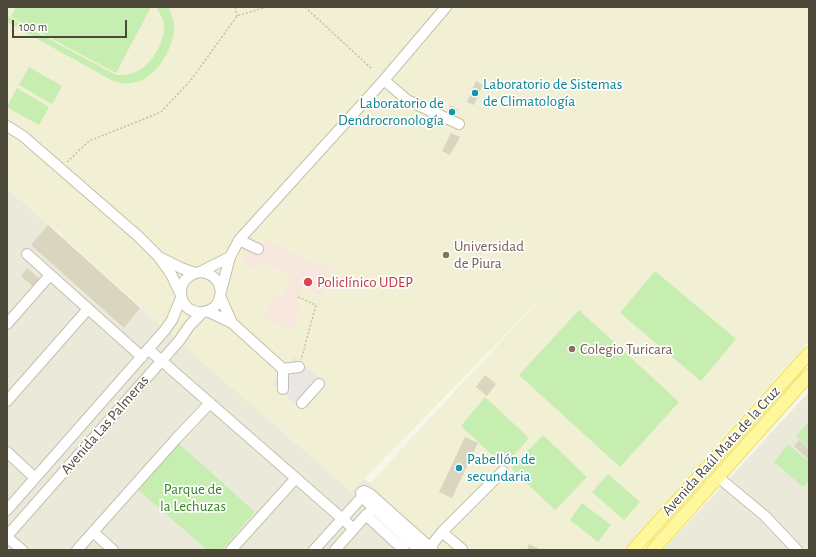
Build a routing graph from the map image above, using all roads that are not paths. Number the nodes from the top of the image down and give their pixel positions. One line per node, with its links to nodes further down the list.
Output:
1 (446, 7): 2 (street)
2 (384, 80): 3 (street); 5 (street)
3 (459, 124)
4 (7, 126): 8 (street)
5 (239, 240): 6 (street); 9 (street)
6 (258, 248)
7 (27, 254): 11 (street)
8 (159, 257): 10 (street); 13 (street)
9 (230, 257): 10 (street); 12 (street)
10 (197, 272): 12 (street); 13 (street)
11 (50, 275): 14 (street); 17 (street)
12 (220, 294): 15 (street); 16 (street)
13 (181, 296): 15 (street); 18 (street, Avenida Las Palmeras)
14 (88, 309): 20 (street); 27 (street)
15 (204, 312): 16 (street); 21 (street, Avenida Las Palmeras)
16 (232, 323): 23 (street)
17 (7, 324)
18 (148, 349): 20 (street, Avenida Las Palmeras); 21 (street)
19 (809, 353): 53 (main road, Avenida Raúl Mata de la Cruz)
20 (142, 357): 33 (street, Avenida Las Palmeras)
21 (162, 361): 28 (street); 42 (street, Avenida Las Palmeras)
22 (299, 367): 23 (street)
23 (283, 369): 26 (street)
24 (809, 375): 32 (main road, Avenida Raúl Mata de la Cruz)
25 (319, 384): 29 (street)
26 (284, 388)
27 (7, 401)
28 (210, 403): 34 (street); 40 (street)
29 (302, 403)
30 (7, 452): 33 (street)
31 (503, 471): 41 (street)
32 (718, 477): 54 (main road, Avenida Raúl Mata de la Cruz); 55 (street)
33 (36, 478): 36 (street, Avenida Las Palmeras)
34 (296, 478): 38 (street); 47 (street)
35 (362, 498): 37 (street); 38 (street); 43 (street)
36 (7, 510)
37 (370, 512): 39 (street); 50 (street); 51 (street)
38 (342, 518): 39 (street); 48 (street)
39 (354, 529): 49 (street)
40 (93, 532): 45 (street); 46 (street)
41 (442, 532): 43 (street); 52 (street)
42 (7, 537): 44 (street)
43 (431, 548)
44 (22, 550)
45 (77, 550)
46 (114, 550)
47 (231, 550)
48 (314, 550)
49 (335, 550)
50 (404, 550)
51 (419, 550)
52 (462, 550)
53 (633, 550)
54 (653, 550)
55 (797, 550)

